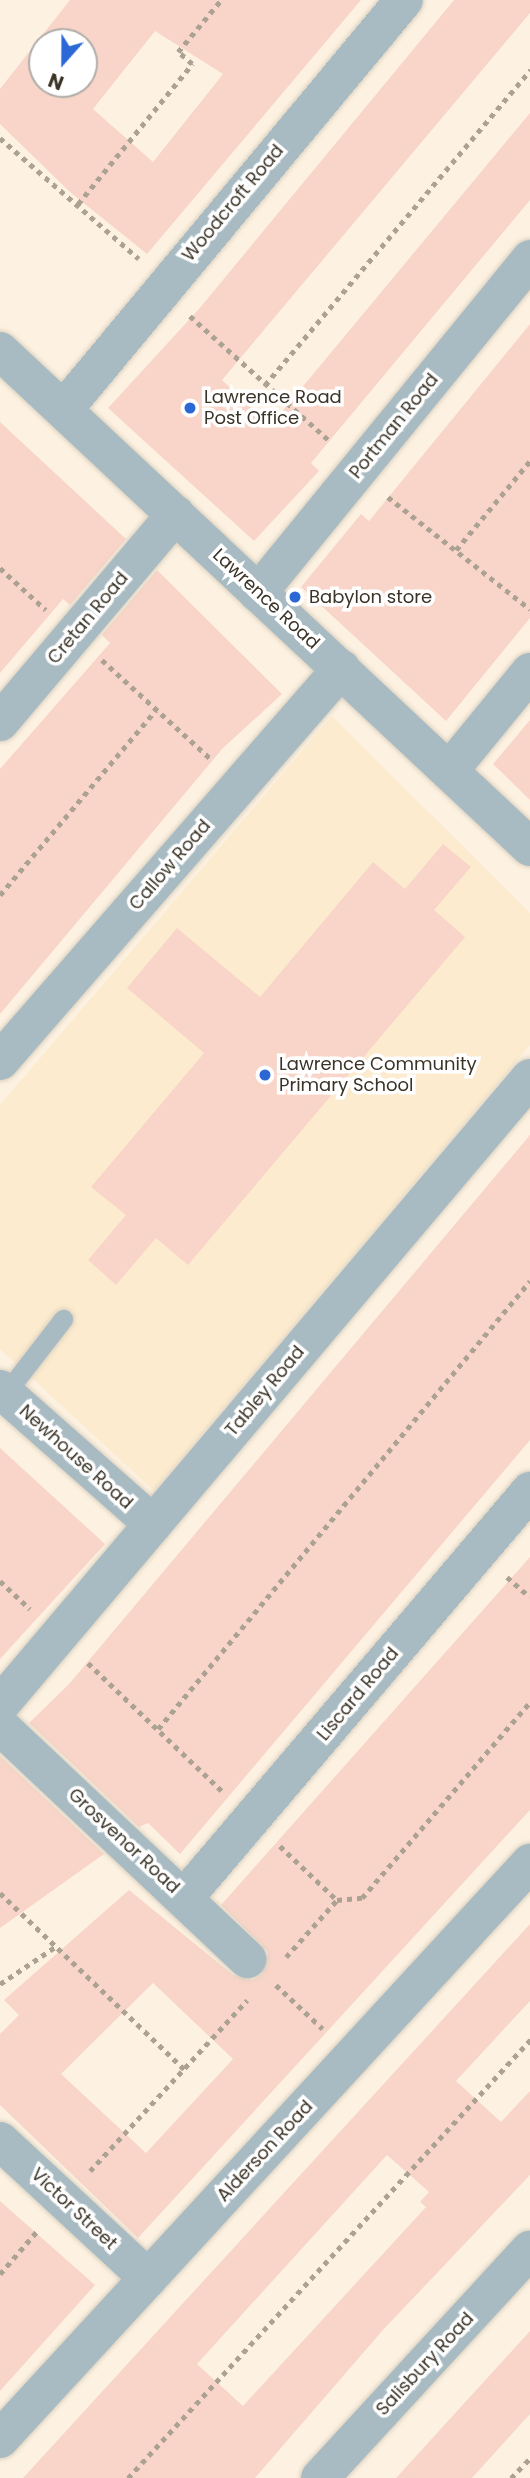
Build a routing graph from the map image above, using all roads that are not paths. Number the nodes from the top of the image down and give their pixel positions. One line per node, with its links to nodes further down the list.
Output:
1 (404, 0): 4 (street, Woodcroft Road)
2 (530, 259): 6 (street, Portman Road)
3 (5, 365): 4 (street, Lawrence Road)
4 (65, 408): 5 (street, Lawrence Road)
5 (176, 513): 6 (street, Lawrence Road); 9 (street, Cretan Road)
6 (258, 593): 7 (street, Lawrence Road)
7 (341, 669): 10 (street, Lawrence Road); 12 (street, Callow Road)
8 (530, 672): 10 (street)
9 (0, 722)
10 (449, 771): 11 (street, Lawrence Road)
11 (530, 848)
12 (0, 1062)
13 (530, 1078): 17 (street, Tabley Road)
14 (63, 1319): 15 (lane)
15 (3, 1392): 17 (street, Newhouse Road)
16 (530, 1490): 21 (street, Liscard Road)
17 (153, 1524): 18 (street, Tabley Road)
18 (0, 1705)
19 (0, 1726): 21 (street, Grosvenor Road)
20 (530, 1863): 25 (street, Alderson Road)
21 (185, 1898): 22 (street, Grosvenor Road)
22 (257, 1968)
23 (0, 2141): 25 (street, Victor Street)
24 (530, 2250): 27 (street, Salisbury Road)
25 (148, 2278): 26 (street, Alderson Road)
26 (0, 2439)
27 (320, 2478)

